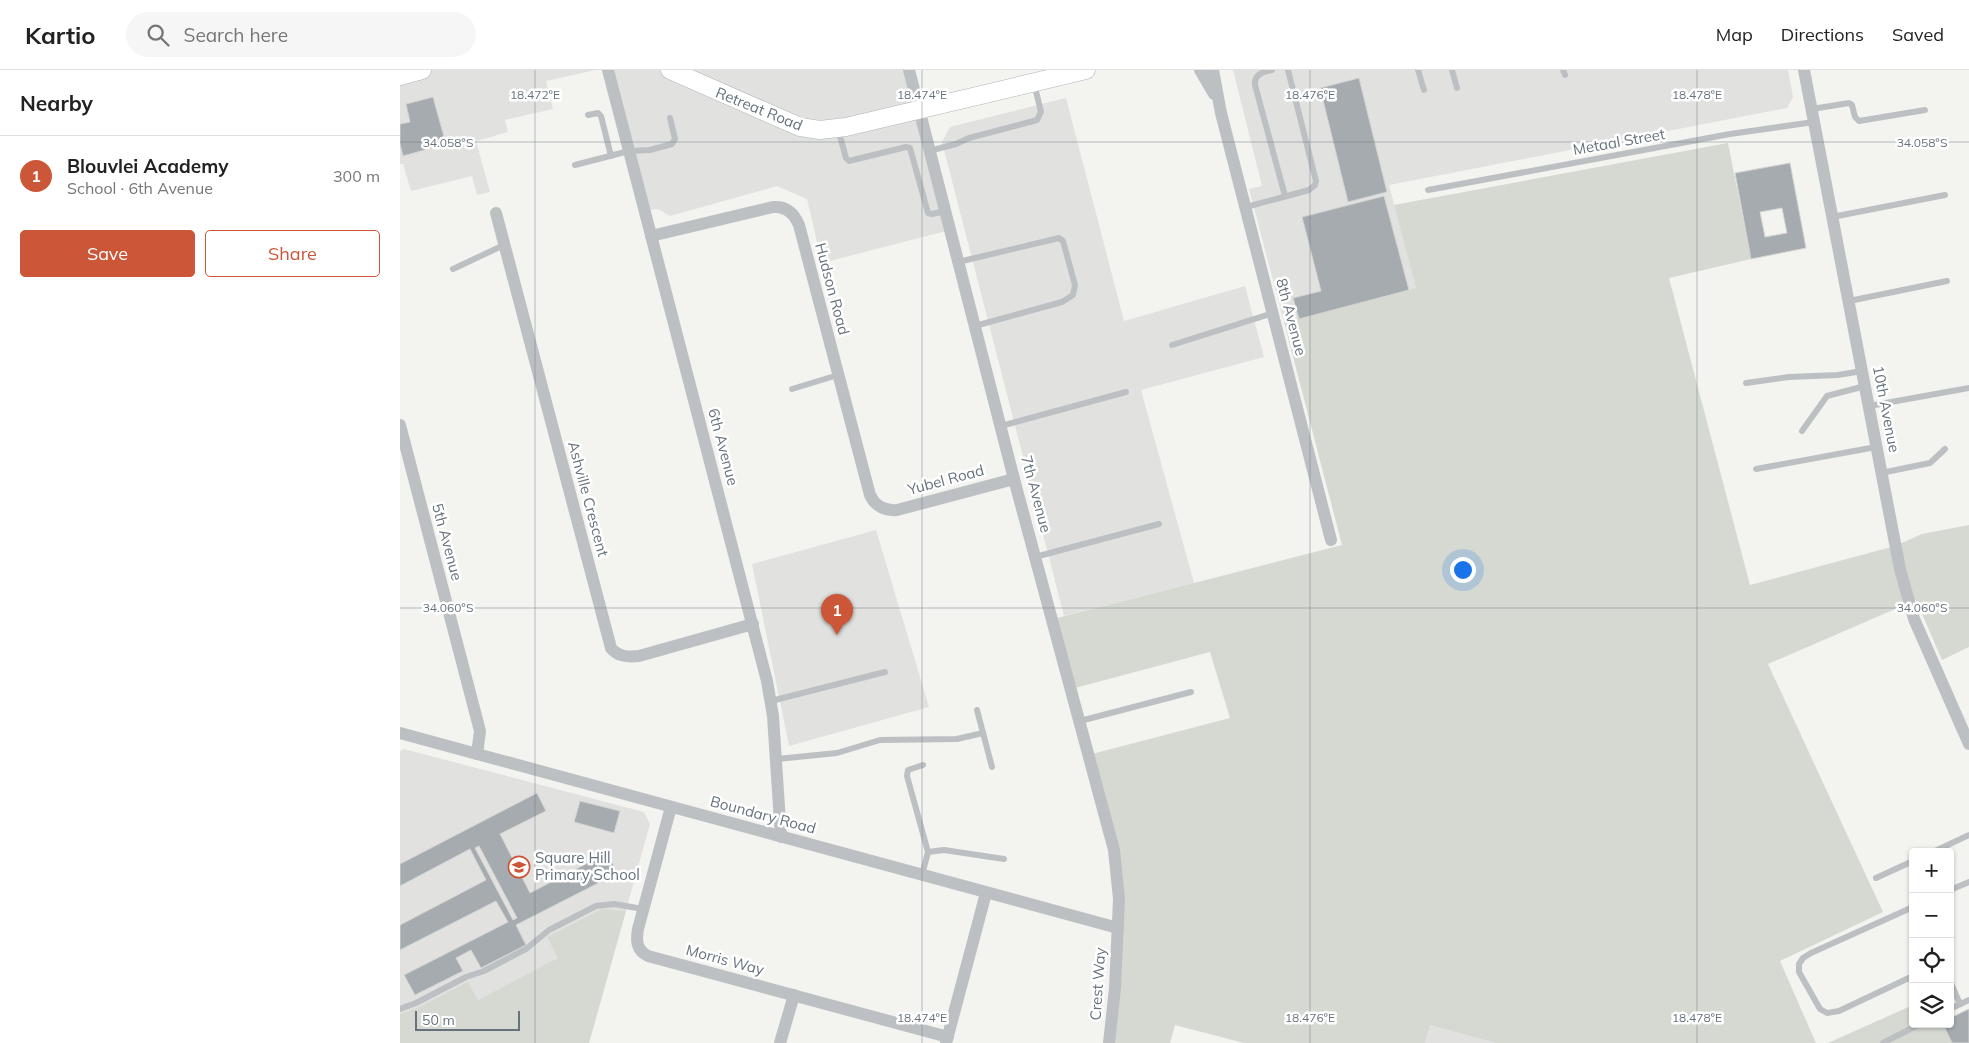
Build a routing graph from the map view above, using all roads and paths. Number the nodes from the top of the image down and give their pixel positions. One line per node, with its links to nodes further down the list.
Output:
1 (422, 70): 14 (main road)
2 (608, 70): 26 (street, 6th Avenue)
3 (670, 70): 25 (main road, Retreat Road)
4 (909, 70): 19 (street, 7th Avenue)
5 (1086, 70): 13 (main road, Retreat Road)
6 (1200, 70): 18 (street, 8th Avenue)
7 (1213, 70): 18 (street, 8th Avenue)
8 (1272, 70): 32 (lane)
9 (1288, 70): 32 (lane)
10 (1418, 70): 17 (lane)
11 (1452, 70): 16 (lane)
12 (1804, 70): 20 (street, 10th Avenue)
13 (1067, 72): 15 (main road, Retreat Road)
14 (400, 76)
15 (1034, 82): 19 (main road, Retreat Road); 27 (lane)
16 (1457, 88)
17 (1424, 90)
18 (1219, 103): 33 (street, 8th Avenue)
19 (919, 109): 25 (main road, Retreat Road); 27 (street, 7th Avenue)
20 (1812, 109): 21 (lane); 24 (street, 10th Avenue)
21 (1925, 110)
22 (588, 115): 28 (lane)
23 (670, 118): 26 (lane)
24 (1814, 122): 30 (lane, Metaal Street); 36 (street, 10th Avenue)
25 (838, 128): 34 (lane)
26 (629, 151): 28 (lane); 37 (street, 6th Avenue)
27 (929, 151): 34 (street, 7th Avenue)
28 (611, 156): 29 (lane)
29 (575, 165)
30 (1428, 190)
31 (1945, 195): 36 (lane)
32 (1285, 196): 33 (lane)
33 (1246, 207): 43 (street, 8th Avenue)
34 (945, 211): 39 (street, 7th Avenue)
35 (496, 213): 38 (street, Ashville Crescent)
36 (1832, 217): 42 (street, 10th Avenue)
37 (651, 236): 47 (street, Hudson Road); 66 (street, 6th Avenue)
38 (504, 245): 40 (lane); 66 (street, Ashville Crescent)
39 (958, 262): 44 (street, 7th Avenue); 44 (lane)
40 (453, 269)
41 (1947, 281): 42 (lane)
42 (1849, 301): 46 (street, 10th Avenue)
43 (1274, 313): 45 (lane); 64 (street, 8th Avenue)
44 (975, 326): 55 (street, 7th Avenue)
45 (1172, 345)
46 (1862, 371): 48 (lane); 49 (street, 10th Avenue)
47 (838, 375): 51 (lane); 62 (street, Hudson Road)
48 (1746, 384)
49 (1865, 386): 53 (street, 10th Avenue); 56 (lane)
50 (1969, 388): 53 (lane)
51 (792, 389)
52 (1126, 392): 55 (lane)
53 (1869, 406): 57 (street, 10th Avenue)
54 (400, 425): 75 (street, 5th Avenue)
55 (1001, 426): 61 (street, 7th Avenue)
56 (1802, 431)
57 (1876, 447): 59 (lane); 60 (street, 10th Avenue)
58 (1945, 449): 60 (lane)
59 (1756, 469)
60 (1881, 473): 74 (street, 10th Avenue)
61 (1014, 479): 62 (street, Yubel Road); 65 (street, 7th Avenue)
62 (885, 509)
63 (1159, 524): 65 (lane)
64 (1331, 540)
65 (1036, 557): 71 (street, 7th Avenue)
66 (753, 624): 69 (street, 6th Avenue)
67 (885, 672): 69 (lane)
68 (1191, 692): 71 (lane)
69 (771, 701): 76 (street, 6th Avenue)
70 (977, 710): 72 (lane)
71 (1080, 721): 93 (street, 7th Avenue)
72 (983, 733): 76 (lane); 78 (lane)
73 (400, 734): 75 (street, Boundary Road)
74 (1969, 744)
75 (477, 754): 79 (street, Boundary Road)
76 (776, 759): 81 (street, 6th Avenue)
77 (923, 765): 83 (lane)
78 (992, 766)
79 (671, 806): 81 (street, Boundary Road); 91 (street, Morris Way)
80 (1969, 835): 82 (lane)
81 (781, 837): 86 (street, Boundary Road)
82 (1941, 848)
83 (928, 852): 84 (lane); 86 (lane)
84 (1004, 859)
85 (1909, 863): 87 (lane)
86 (922, 875): 90 (street, Boundary Road)
87 (1876, 878)
88 (1969, 882): 89 (lane)
89 (1954, 888)
90 (986, 893): 93 (street, Boundary Road); 102 (street)
91 (644, 909): 96 (street, Morris Way); 100 (lane)
92 (1909, 909): 94 (lane)
93 (1118, 928): 104 (street, Crest Way)
94 (1909, 978)
95 (1950, 983): 98 (lane)
96 (794, 995): 102 (street, Morris Way); 103 (street)
97 (1969, 1000): 98 (lane)
98 (1960, 1004): 99 (lane)
99 (1954, 1007)
100 (400, 1009)
101 (1912, 1028): 105 (lane)
102 (947, 1040)
103 (780, 1043)
104 (1109, 1043)
105 (1884, 1043)

